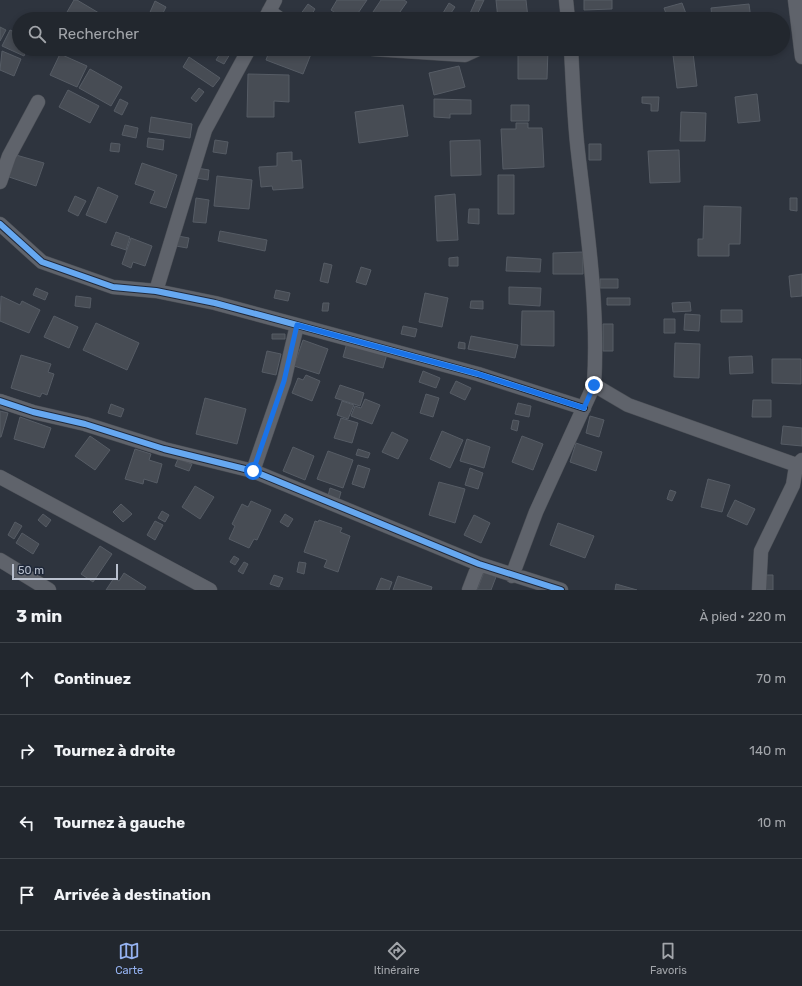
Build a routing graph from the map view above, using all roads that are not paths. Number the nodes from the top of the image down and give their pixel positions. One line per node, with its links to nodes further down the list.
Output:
1 (566, 0): 3 (street)
2 (795, 0): 6 (street)
3 (567, 12)
4 (245, 56): 10 (street)
5 (571, 56): 12 (street)
6 (802, 57)
7 (38, 102): 8 (street)
8 (0, 182)
9 (0, 224): 10 (street)
10 (156, 291): 11 (street)
11 (297, 325): 14 (street); 16 (street)
12 (594, 385): 14 (street); 15 (street)
13 (0, 401): 16 (street)
14 (584, 408): 20 (street)
15 (800, 464): 25 (street)
16 (253, 471): 19 (street)
17 (0, 477): 22 (street)
18 (0, 560): 21 (street)
19 (479, 564): 20 (street); 23 (street)
20 (512, 576): 24 (street)
21 (49, 590)
22 (210, 590)
23 (469, 590)
24 (561, 590)
25 (758, 590)

